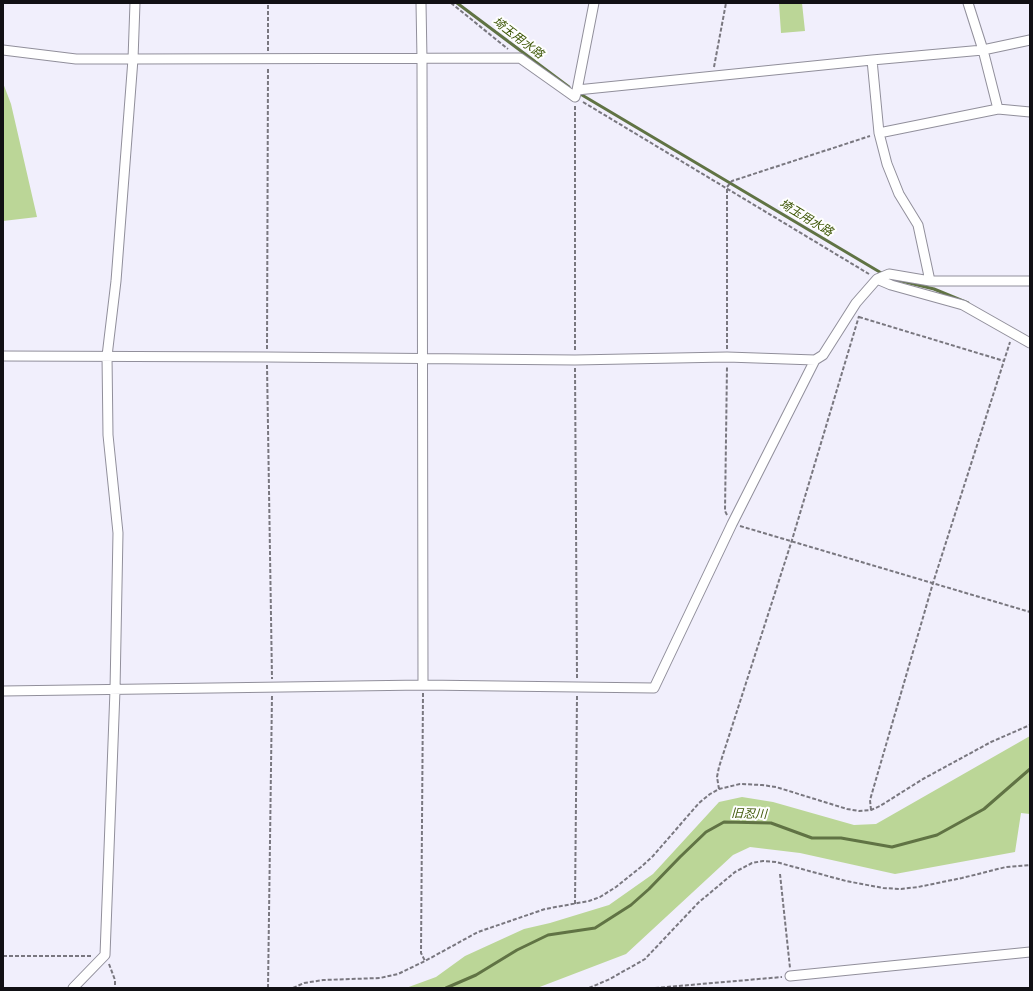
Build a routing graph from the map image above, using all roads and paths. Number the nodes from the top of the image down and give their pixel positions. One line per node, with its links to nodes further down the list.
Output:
1 (135, 3): 12 (street)
2 (268, 3): 13 (path)
3 (421, 3): 14 (street)
4 (451, 3): 11 (path)
5 (594, 3): 17 (street)
6 (726, 3): 16 (path)
7 (968, 3): 10 (street)
8 (1030, 40): 10 (street)
9 (3, 50): 12 (street)
10 (983, 50): 15 (street); 18 (street)
11 (520, 58): 14 (street); 17 (street)
12 (133, 59): 13 (street); 30 (street)
13 (268, 59): 14 (street); 31 (path)
14 (422, 59): 33 (street)
15 (872, 60): 16 (street); 20 (street)
16 (713, 76): 17 (street)
17 (576, 94): 21 (path); 34 (path)
18 (998, 109): 19 (street); 20 (street)
19 (1030, 112)
20 (879, 134): 21 (path); 23 (street)
21 (728, 186): 22 (path); 32 (path)
22 (877, 279): 23 (street); 25 (street); 27 (street)
23 (930, 281): 24 (street)
24 (1030, 281)
25 (856, 303): 26 (path); 35 (street)
26 (859, 317): 36 (path); 38 (path)
27 (1013, 334): 28 (street); 36 (path)
28 (1030, 343)
29 (3, 356): 30 (street)
30 (107, 356): 31 (street); 44 (street)
31 (267, 357): 33 (street); 42 (path)
32 (727, 357): 34 (street); 35 (street); 37 (path)
33 (422, 359): 34 (street); 41 (street)
34 (575, 360): 43 (path)
35 (815, 360): 37 (street)
36 (1004, 361): 39 (path)
37 (732, 524): 38 (path); 43 (street)
38 (792, 540): 39 (path); 47 (path)
39 (933, 583): 40 (path); 48 (path)
40 (1030, 612)
41 (423, 686): 42 (street); 43 (street); 55 (path)
42 (272, 687): 44 (street); 59 (path)
43 (577, 688): 51 (path)
44 (115, 690): 45 (street); 54 (street)
45 (3, 691)
46 (1030, 725): 48 (path)
47 (719, 789): 48 (path); 51 (path)
48 (871, 810)
49 (1030, 865): 61 (path)
50 (780, 874): 56 (path)
51 (575, 904): 55 (path)
52 (1030, 952): 56 (street)
53 (3, 956): 54 (path)
54 (105, 956): 57 (street); 58 (path)
55 (425, 961): 60 (path)
56 (790, 976): 62 (path)
57 (73, 988)
58 (115, 988)
59 (268, 988)
60 (292, 988)
61 (589, 988)
62 (655, 988)

